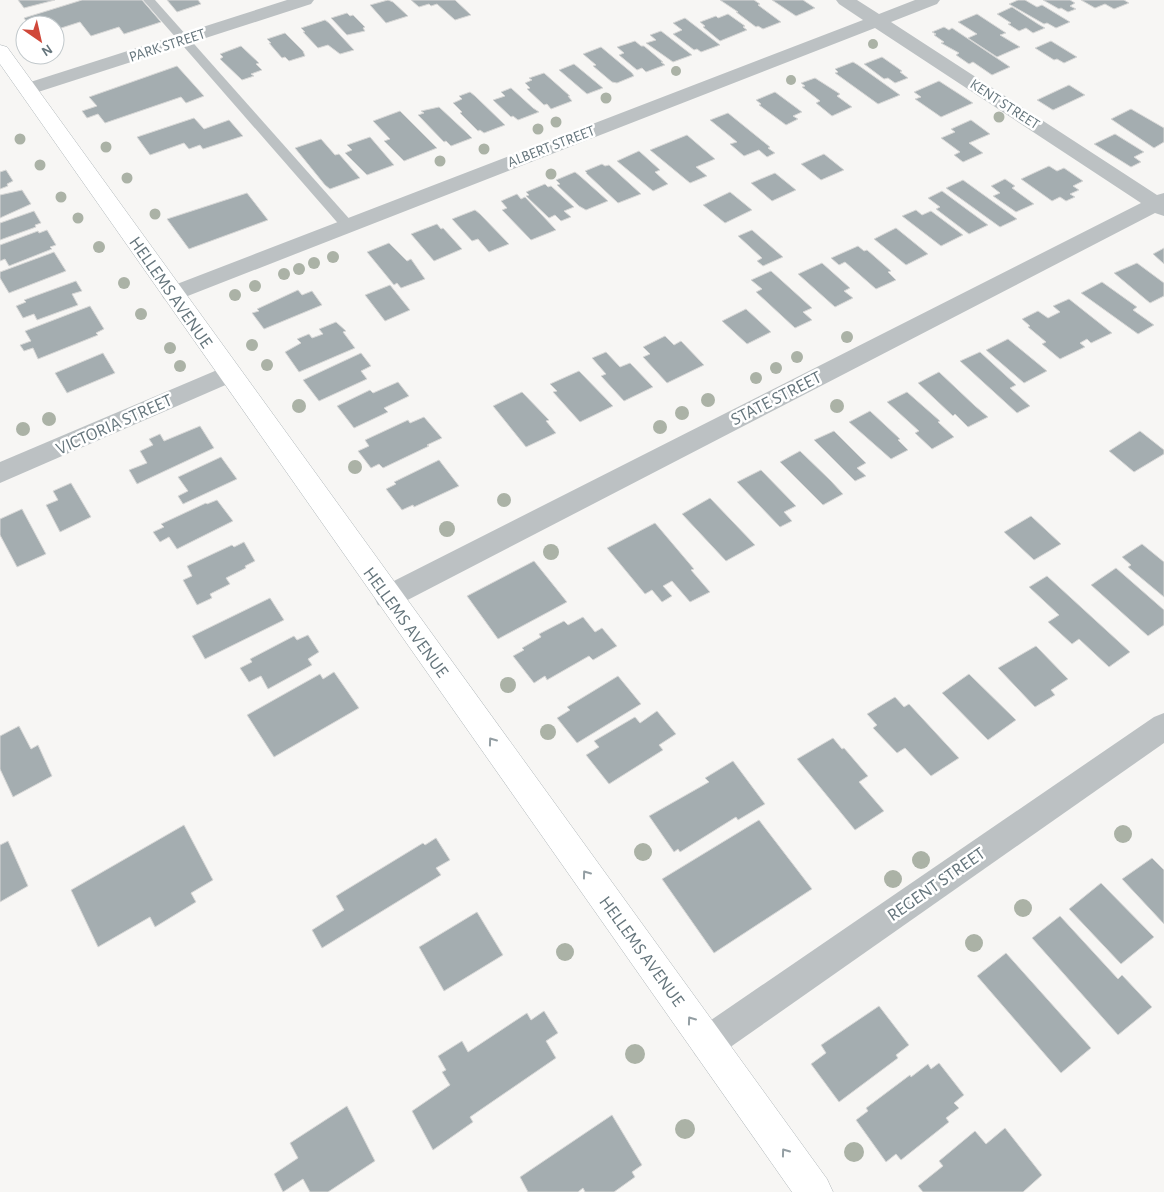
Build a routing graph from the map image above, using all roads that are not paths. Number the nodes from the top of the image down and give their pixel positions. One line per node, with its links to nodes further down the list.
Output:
1 (149, 0): 6 (lane)
2 (306, 0): 6 (street, PARK STREET)
3 (846, 0): 5 (street, KENT STREET)
4 (931, 0): 5 (street, ALBERT STREET)
5 (877, 21): 9 (street, KENT STREET); 10 (street, ALBERT STREET)
6 (184, 39): 8 (street, PARK STREET); 10 (lane)
7 (2, 57): 8 (street, HELLEMS AVENUE)
8 (28, 89): 11 (street, HELLEMS AVENUE)
9 (1161, 204): 14 (street, STATE STREET)
10 (348, 226): 11 (street, ALBERT STREET)
11 (172, 294): 12 (street, HELLEMS AVENUE)
12 (229, 374): 13 (street, VICTORIA STREET); 14 (street, HELLEMS AVENUE)
13 (0, 473)
14 (388, 597): 16 (street, HELLEMS AVENUE, one-way to 14)
15 (1164, 726): 16 (street, REGENT STREET)
16 (707, 1043): 17 (street, HELLEMS AVENUE, one-way to 16)
17 (814, 1192)

